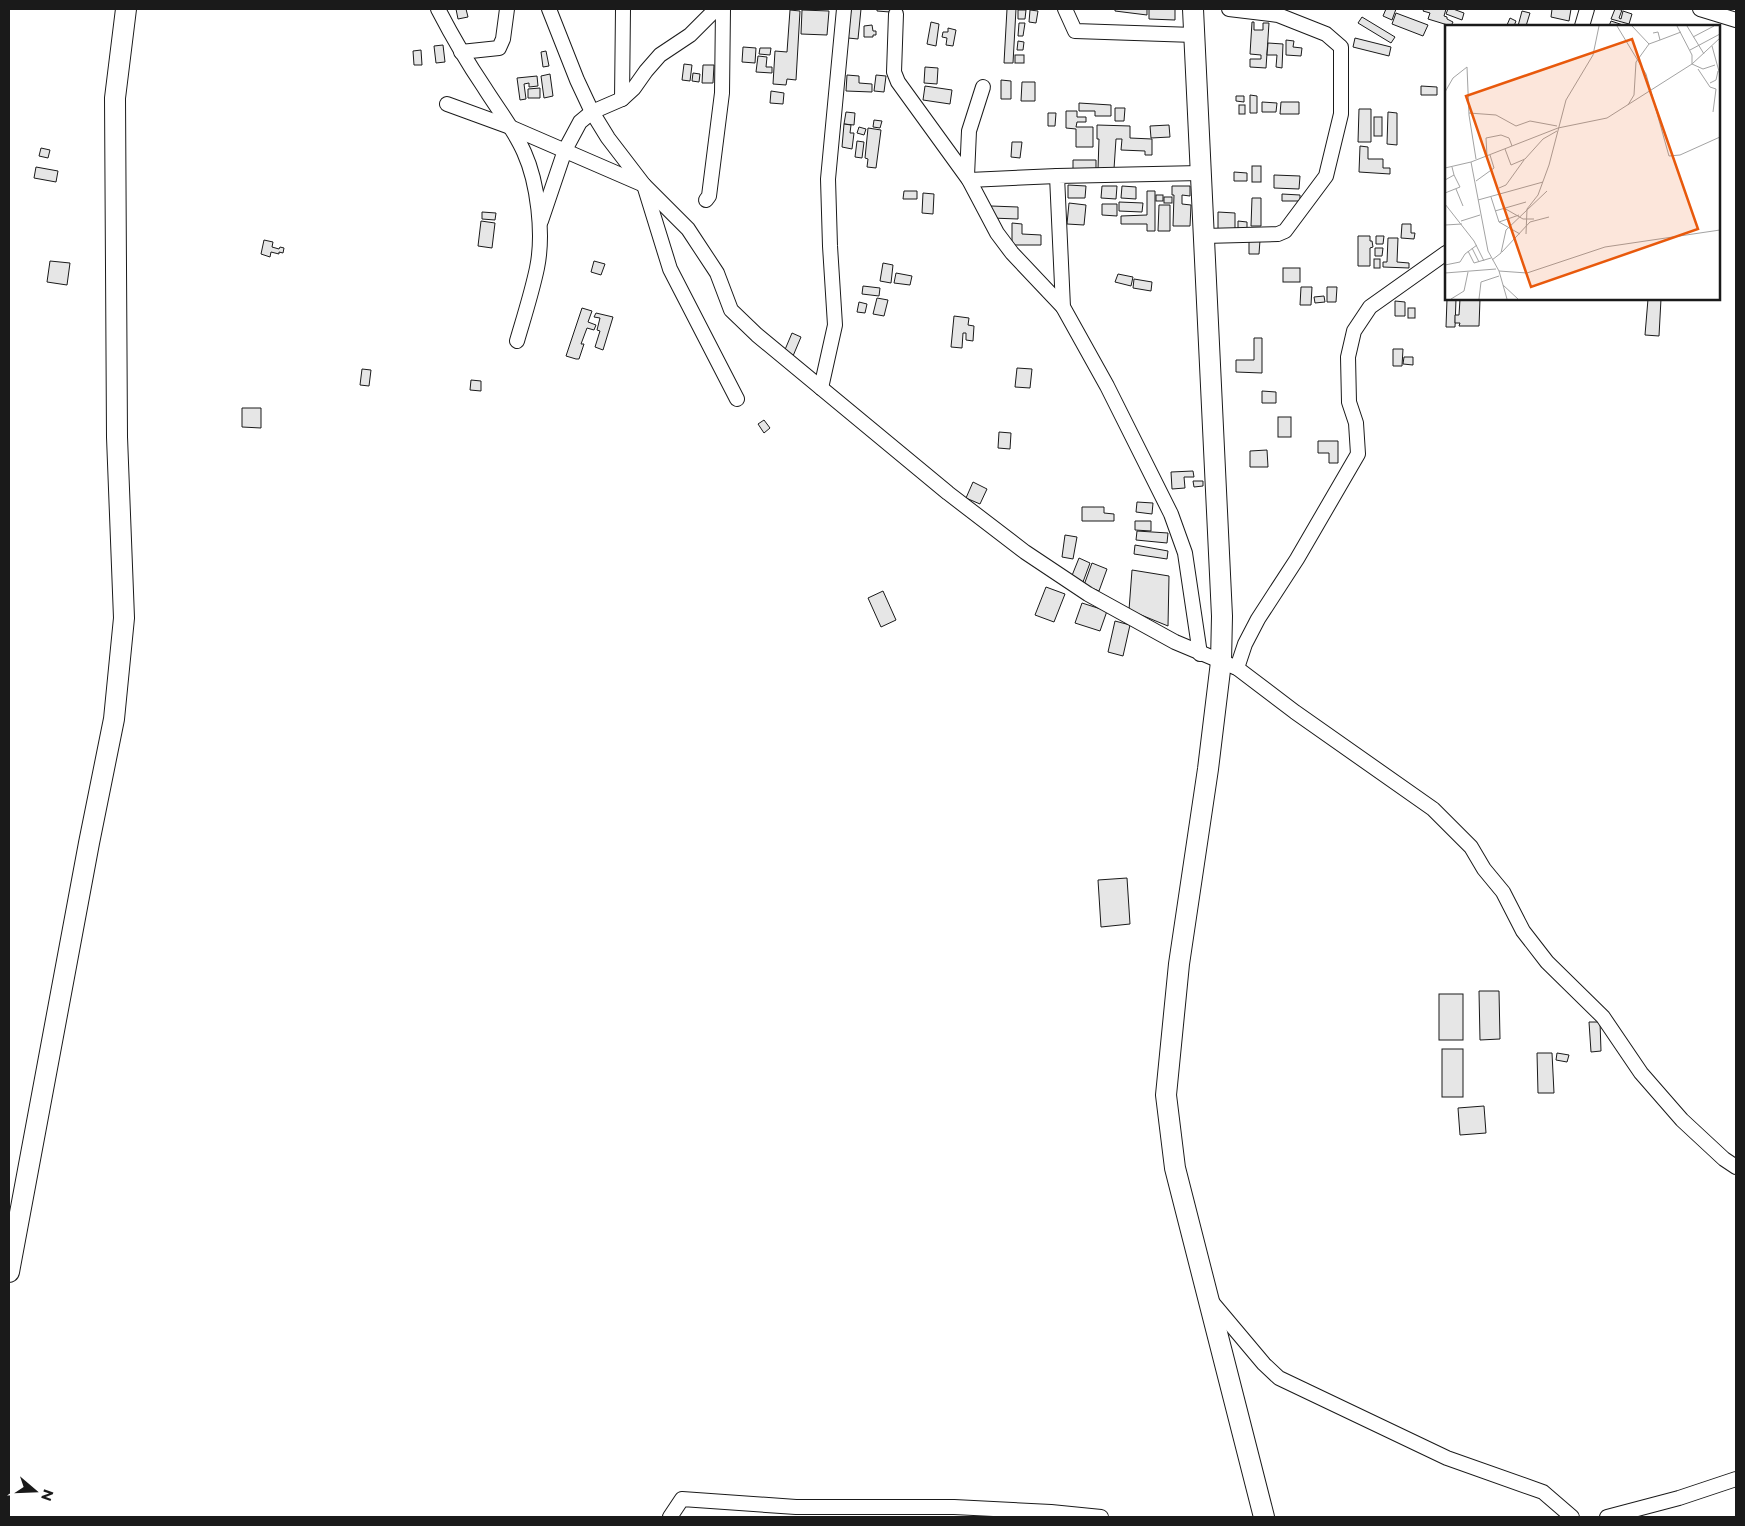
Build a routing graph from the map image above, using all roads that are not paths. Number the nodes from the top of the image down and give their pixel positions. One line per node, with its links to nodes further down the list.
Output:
1 (126, 9): 40 (street)
2 (438, 9): 18 (street)
3 (507, 9): 18 (street)
4 (550, 9): 22 (street)
5 (623, 9): 20 (street)
6 (716, 9): 20 (street)
7 (723, 9): 29 (street)
8 (844, 9): 35 (street)
9 (1065, 9): 17 (street)
10 (1193, 9): 17 (street)
11 (1229, 9): 31 (street)
12 (1588, 9): 16 (street)
13 (1700, 9): 15 (street)
14 (896, 14): 27 (street)
15 (1736, 20)
16 (1582, 25)
17 (1194, 34): 25 (street)
18 (461, 52): 23 (street)
19 (983, 87): 27 (street)
20 (622, 99): 22 (street)
21 (447, 104): 23 (street)
22 (592, 112): 24 (street); 28 (street)
23 (510, 127): 24 (street); 30 (street)
24 (564, 150): 28 (street); 30 (street)
25 (1201, 173): 26 (street); 31 (street)
26 (1057, 176): 27 (street); 33 (street)
27 (968, 178): 33 (street)
28 (644, 185): 35 (street); 36 (street)
29 (706, 200)
30 (540, 224): 34 (street)
31 (1204, 236): 38 (street)
32 (1445, 254): 38 (street)
33 (1063, 307): 37 (street)
34 (517, 341)
35 (821, 388): 37 (street)
36 (737, 399)
37 (1200, 654): 38 (street)
38 (1229, 665): 39 (street); 41 (street)
39 (1736, 1167)
40 (9, 1272)
41 (1208, 1297): 45 (street); 46 (street)
42 (1736, 1479): 47 (street)
43 (670, 1517): 44 (street)
44 (1102, 1517)
45 (1264, 1517)
46 (1572, 1517)
47 (1607, 1517)

